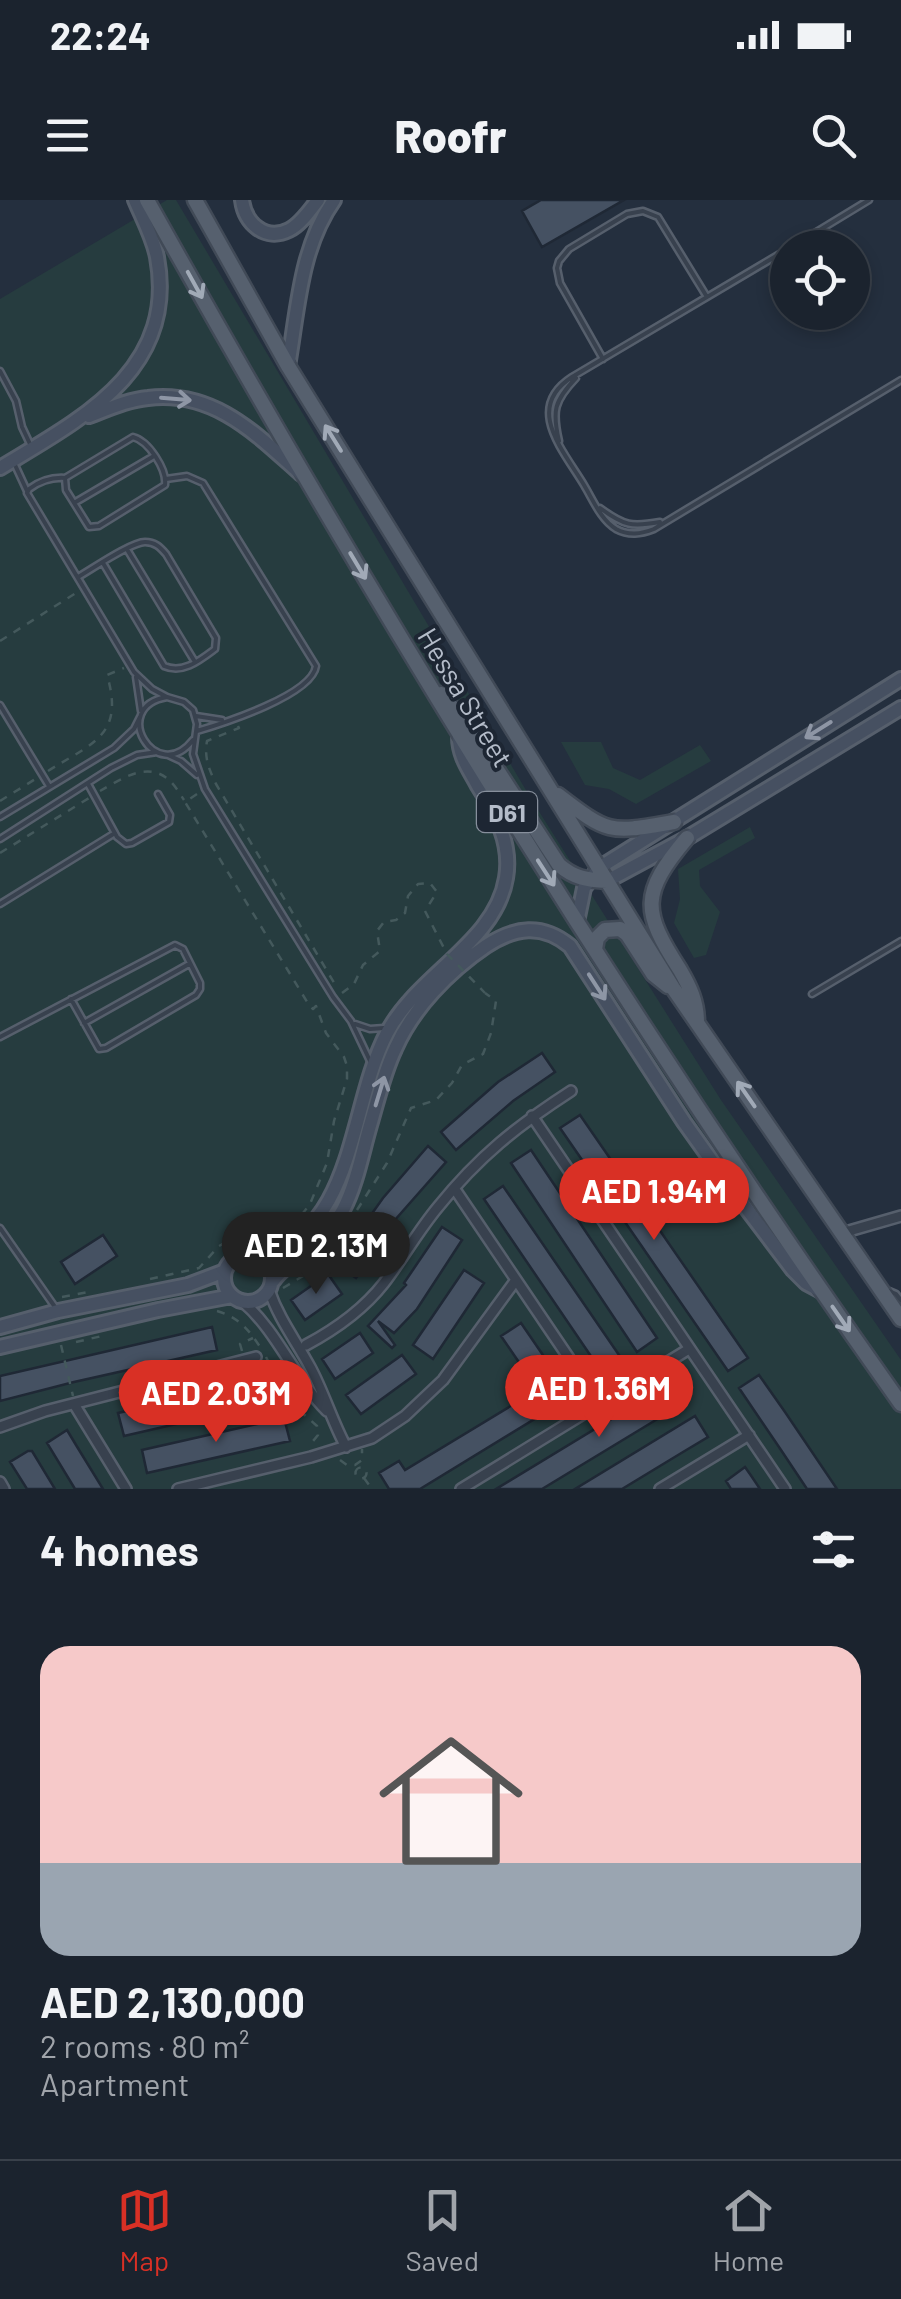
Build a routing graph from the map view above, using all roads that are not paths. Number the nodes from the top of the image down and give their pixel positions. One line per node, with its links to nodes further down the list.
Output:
1 (135, 200): 15 (street)
2 (147, 200): 19 (main road, Hessa Street / D61, one-way to 19)
3 (195, 200): 12 (main road, Hessa Street / D61)
4 (242, 200): 5 (street)
5 (318, 200)
6 (334, 200): 12 (street)
7 (868, 200): 8 (lane)
8 (818, 230)
9 (770, 259): 10 (lane)
10 (708, 297): 11 (lane); 11 (lane)
11 (604, 359): 14 (lane)
12 (288, 366): 43 (main road, Hessa Street / D61, one-way to 12)
13 (0, 371): 16 (lane)
14 (901, 380)
15 (82, 418): 16 (street); 19 (street, one-way to 19)
16 (33, 448): 18 (street)
17 (154, 456): 20 (lane); 21 (lane); 23 (lane)
18 (6, 464): 22 (lane)
19 (305, 477): 29 (main road, Hessa Street / D61, one-way to 29)
20 (65, 478): 22 (lane); 23 (lane)
21 (166, 479): 23 (lane); 36 (lane)
22 (28, 491): 26 (lane)
23 (74, 504)
24 (127, 550): 25 (lane); 27 (lane); 27 (lane)
25 (104, 563): 26 (lane); 27 (lane)
26 (78, 578): 28 (lane)
27 (195, 662)
28 (134, 672): 31 (lane); 34 (lane)
29 (423, 676): 38 (main road, Hessa Street / D61); 50 (main road)
30 (901, 679): 46 (street, one-way to 46)
31 (167, 697): 34 (lane); 35 (lane)
32 (0, 705): 42 (lane)
33 (901, 708): 49 (street)
34 (140, 716): 39 (lane); 42 (lane)
35 (195, 716): 36 (lane); 37 (lane)
36 (226, 721): 37 (lane)
37 (195, 735): 39 (lane); 40 (lane)
38 (460, 737): 52 (main road, Hessa Street / D61, one-way to 52); 62 (street)
39 (160, 753): 40 (lane); 41 (lane)
40 (199, 777): 60 (lane)
41 (88, 784): 47 (lane); 48 (lane)
42 (50, 787): 45 (lane)
43 (549, 789): 46 (main road); 50 (main road, Hessa Street / D61)
44 (158, 794): 47 (lane)
45 (0, 818)
46 (674, 822): 50 (street)
47 (114, 834): 51 (lane)
48 (0, 838)
49 (686, 838): 50 (street); 61 (main road)
50 (598, 876): 52 (street); 56 (main road, Hessa Street / D61)
51 (0, 904)
52 (577, 922): 54 (main road, Hessa Street / D61)
53 (901, 941): 57 (lane)
54 (595, 949): 56 (main road); 76 (main road, Hessa Street / D61)
55 (190, 963): 58 (lane); 59 (lane); 59 (lane)
56 (673, 988): 61 (main road, Hessa Street / D61)
57 (812, 994)
58 (72, 999): 59 (lane); 63 (lane)
59 (84, 1022)
60 (351, 1022): 62 (lane); 64 (lane)
61 (697, 1022): 70 (main road, Hessa Street / D61, one-way to 61)
62 (391, 1026): 64 (street)
63 (0, 1036)
64 (373, 1068): 71 (street)
65 (572, 1091): 66 (street)
66 (532, 1116): 67 (street); 84 (street)
67 (454, 1188): 73 (street); 82 (street)
68 (901, 1216): 70 (street)
69 (0, 1228): 79 (lane)
70 (842, 1233): 75 (main road, Hessa Street / D61)
71 (262, 1257): 72 (street); 74 (street)
72 (224, 1271): 77 (street); 79 (street)
73 (516, 1280): 90 (street); 95 (street)
74 (271, 1285): 76 (street, one-way to 76); 77 (street); 82 (street)
75 (881, 1290): 78 (lane); 80 (main road, Hessa Street / D61)
76 (821, 1291): 91 (main road, Hessa Street / D61, one-way to 91)
77 (238, 1299): 83 (street); 85 (street)
78 (901, 1299)
79 (54, 1306): 81 (street)
80 (901, 1319)
81 (0, 1327)
82 (300, 1343): 85 (street); 87 (street)
83 (0, 1346)
84 (689, 1349): 90 (street); 94 (street)
85 (280, 1350): 88 (street)
86 (256, 1357): 89 (street)
87 (308, 1362): 88 (street); 92 (street)
88 (293, 1370): 92 (street)
89 (74, 1404): 93 (street); 98 (street)
90 (600, 1404): 100 (street)
91 (901, 1404)
92 (328, 1413): 95 (street)
93 (0, 1427)
94 (748, 1436): 101 (street); 102 (street)
95 (346, 1447): 99 (street)
96 (0, 1482): 97 (street)
97 (4, 1489)
98 (126, 1489)
99 (178, 1489)
100 (461, 1489)
101 (660, 1489)
102 (785, 1489)

